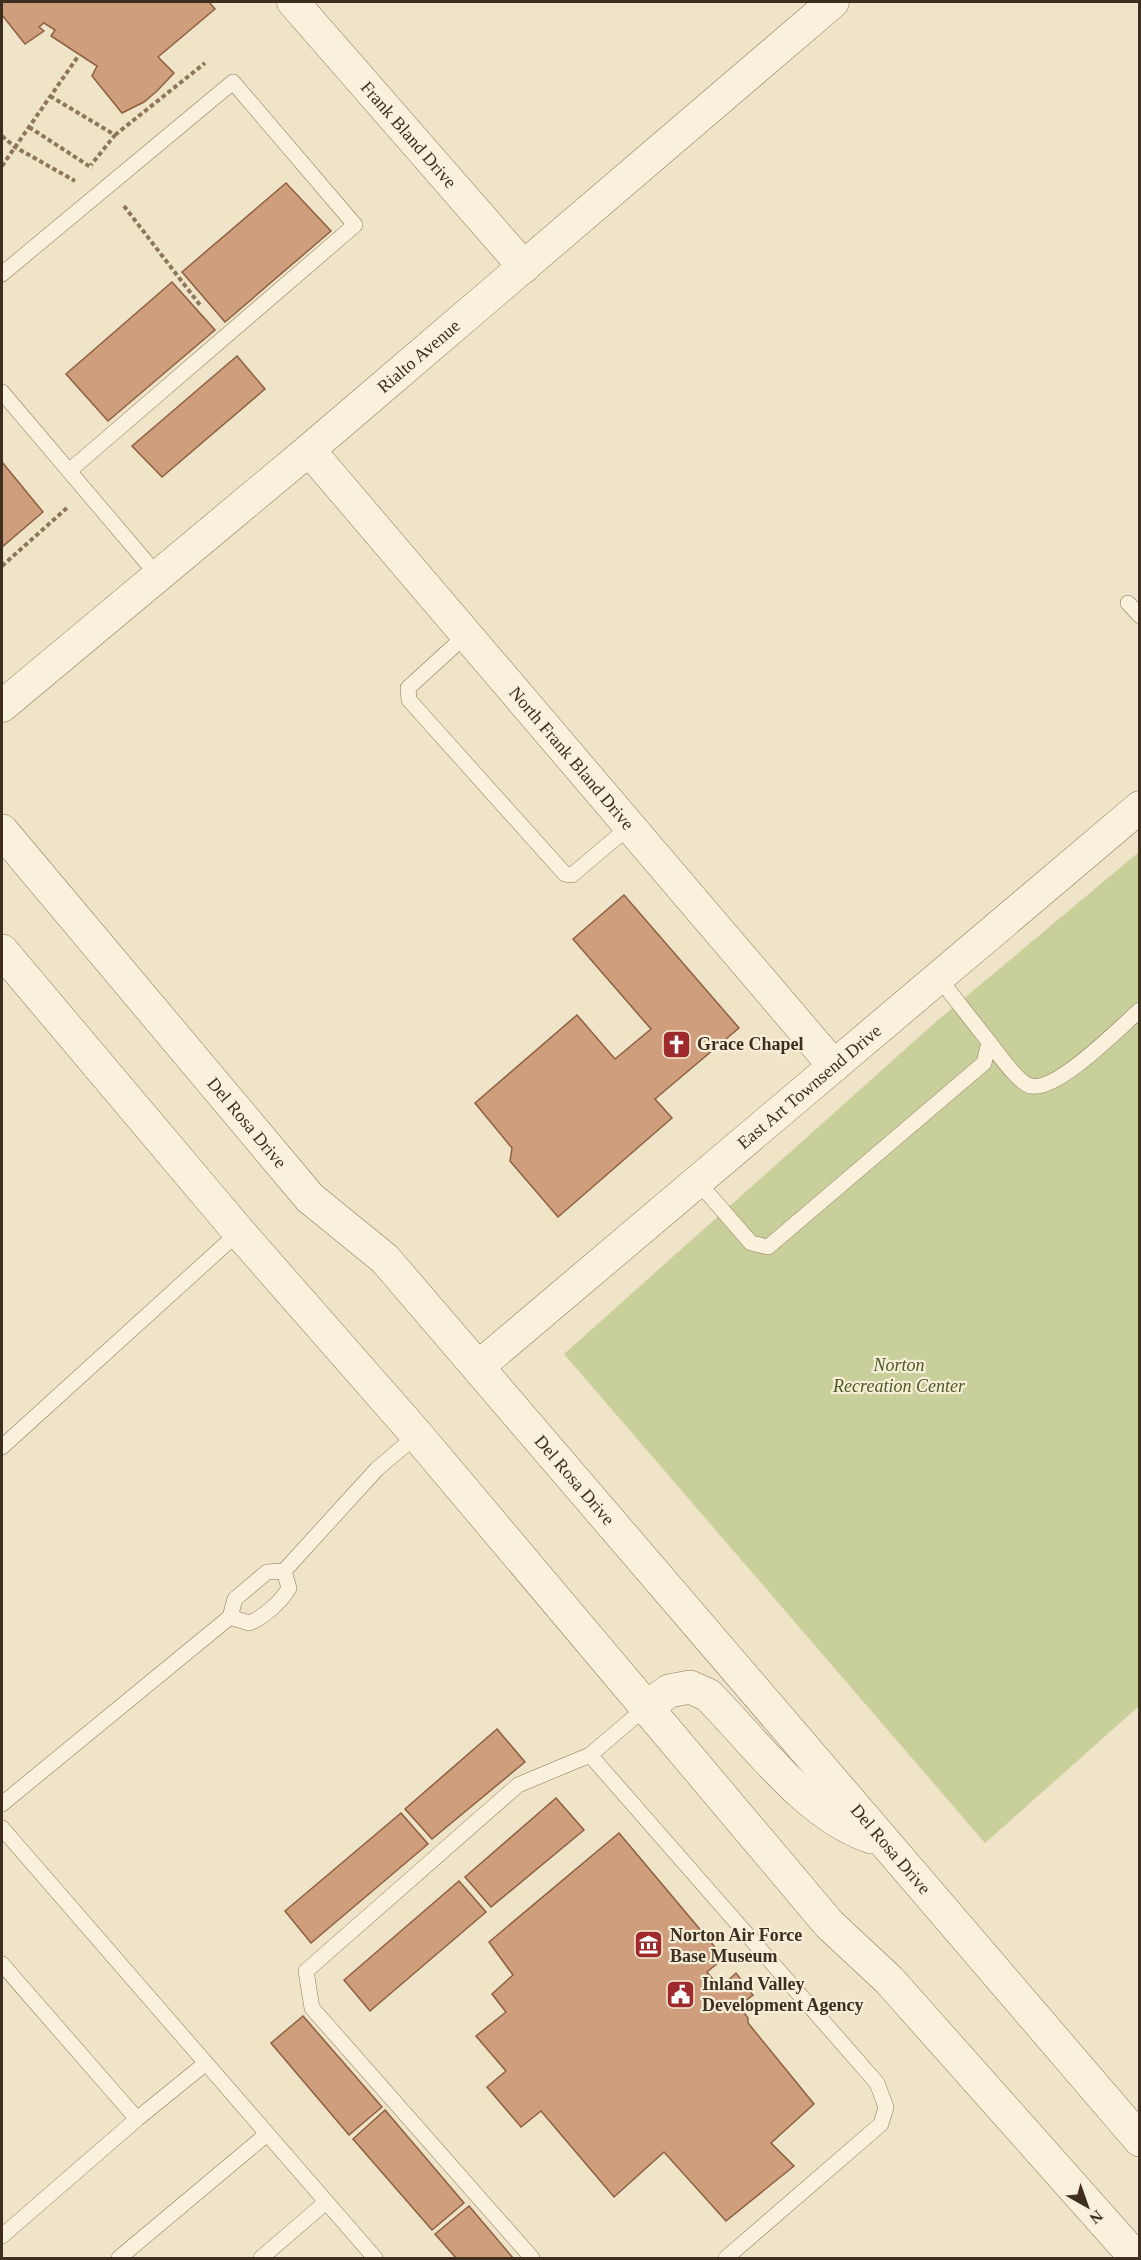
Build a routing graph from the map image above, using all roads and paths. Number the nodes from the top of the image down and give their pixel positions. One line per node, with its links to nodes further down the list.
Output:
1 (293, 2): 13 (street, Frank Bland Drive)
2 (833, 2): 13 (street, Rialto Avenue)
3 (79, 55): 5 (path)
4 (205, 63): 7 (path)
5 (50, 96): 6 (path); 7 (path)
6 (28, 127): 9 (path); 10 (path)
7 (115, 135): 10 (path)
8 (2, 136): 9 (path)
9 (15, 147): 10 (path); 11 (path)
10 (90, 165): 12 (path)
11 (2, 166)
12 (108, 186): 14 (lane); 15 (path); 18 (lane)
13 (524, 267): 17 (street, Rialto Avenue)
14 (2, 274)
15 (201, 305)
16 (2, 392): 18 (lane)
17 (309, 450): 21 (street, Rialto Avenue); 24 (street, North Frank Bland Drive)
18 (69, 471): 21 (lane)
19 (73, 502): 20 (path)
20 (2, 566)
21 (159, 577): 25 (street, Rialto Avenue)
22 (1128, 603): 23 (lane)
23 (1140, 616)
24 (466, 635): 27 (street, North Frank Bland Drive); 27 (lane)
25 (2, 706)
26 (1140, 807): 30 (street, East Art Townsend Drive)
27 (630, 826): 33 (street, North Frank Bland Drive)
28 (2, 831): 36 (street, Del Rosa Drive)
29 (2, 951): 35 (street)
30 (938, 977): 32 (lane); 33 (street, East Art Townsend Drive)
31 (1140, 1010): 32 (lane)
32 (989, 1042): 34 (lane)
33 (834, 1066): 34 (street, East Art Townsend Drive)
34 (698, 1182): 36 (street, East Art Townsend Drive)
35 (239, 1232): 37 (street); 38 (lane)
36 (478, 1367): 45 (street, Del Rosa Drive)
37 (417, 1435): 39 (lane); 41 (street)
38 (2, 1447)
39 (284, 1571): 40 (lane); 40 (lane)
40 (230, 1617): 43 (lane)
41 (645, 1708): 42 (lane); 45 (street); 58 (street)
42 (590, 1755): 56 (lane); 57 (lane)
43 (2, 1804)
44 (2, 1828): 47 (lane)
45 (884, 1841): 50 (street, Del Rosa Drive)
46 (2, 1964): 48 (lane)
47 (206, 2063): 48 (lane); 49 (lane)
48 (137, 2119): 52 (lane)
49 (267, 2134): 51 (lane); 53 (lane)
50 (1140, 2140)
51 (326, 2202): 54 (lane); 55 (lane)
52 (2, 2236)
53 (119, 2259)
54 (261, 2259)
55 (375, 2259)
56 (532, 2259)
57 (726, 2259)
58 (1136, 2259)

